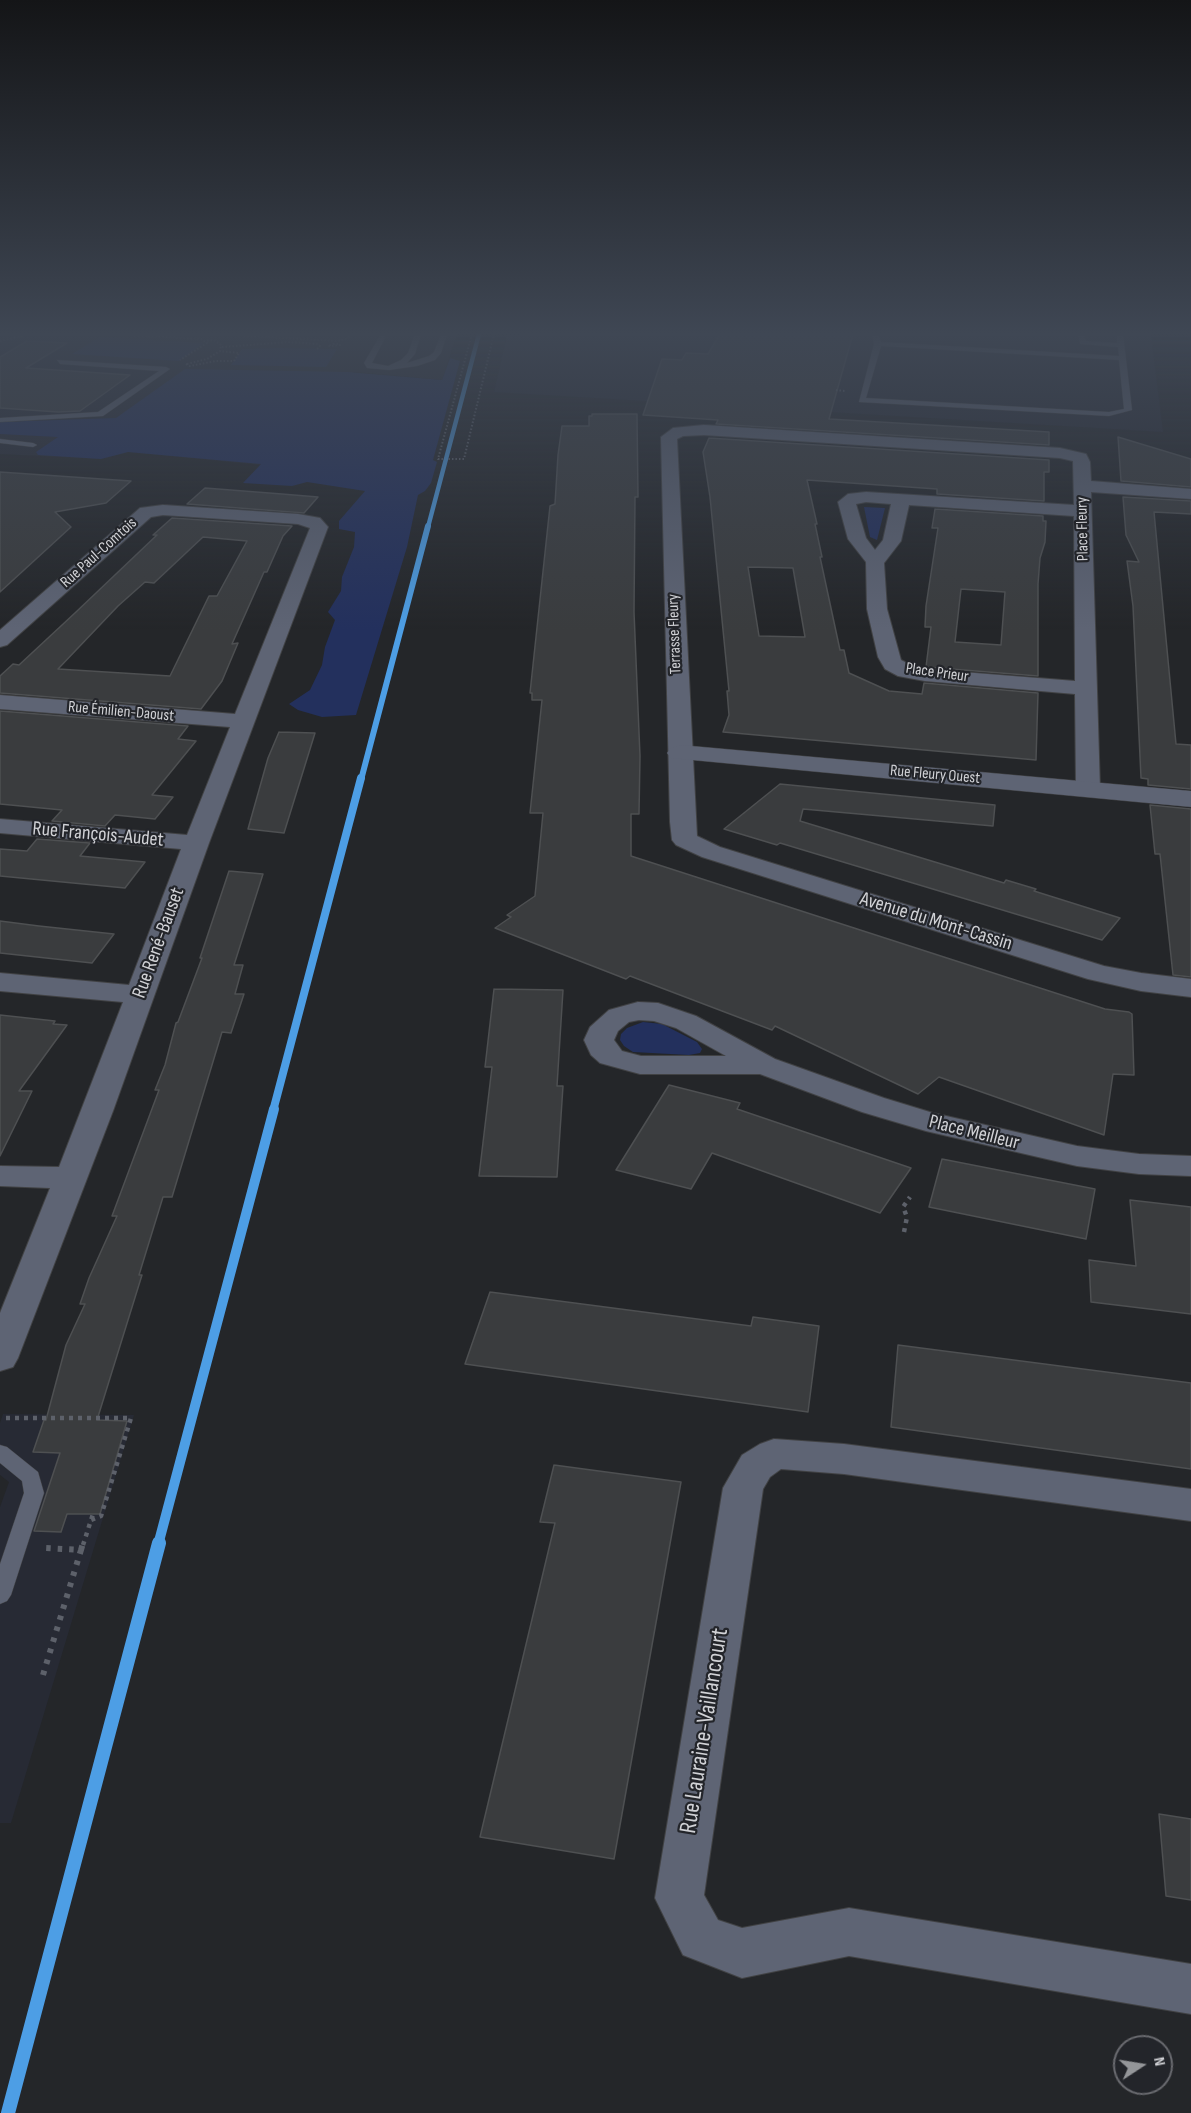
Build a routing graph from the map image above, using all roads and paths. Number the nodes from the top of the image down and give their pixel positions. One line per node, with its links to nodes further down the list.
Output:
1 (445, 433): 2 (path)
2 (470, 433)
3 (676, 433): 17 (street, Terrasse Fleury)
4 (749, 433): 7 (street, Place Fleury)
5 (0, 441): 6 (lane)
6 (33, 444)
7 (1082, 486): 8 (street); 10 (street, Place Fleury)
8 (1191, 494)
9 (901, 499): 10 (street); 12 (street); 12 (street)
10 (1083, 512): 14 (street, Place Fleury)
11 (319, 529): 13 (street, Rue Paul-Comtois); 16 (street, Rue René-Bauset)
12 (875, 562): 14 (street, Place Prieur)
13 (0, 641)
14 (1086, 688): 18 (street, Place Fleury)
15 (0, 702): 16 (street, Rue Émilien-Daoust)
16 (243, 721): 22 (street, Rue René-Bauset)
17 (680, 753): 18 (street, Rue Fleury Ouest); 21 (street, Terrasse Fleury)
18 (1088, 789): 19 (street, Rue Fleury Ouest)
19 (1191, 799)
20 (0, 826): 22 (street, Rue François-Audet)
21 (686, 840): 24 (street, Avenue du Mont-Cassin)
22 (196, 843): 25 (street, Rue René-Bauset)
23 (0, 982): 25 (street)
24 (1191, 988)
25 (140, 995): 29 (street, Rue René-Bauset)
26 (764, 1065): 27 (street, Place Meilleur)
27 (1191, 1167)
28 (0, 1176): 29 (street)
29 (69, 1178): 32 (street, Rue René-Bauset)
30 (910, 1197): 31 (path)
31 (904, 1232)
32 (0, 1358)
33 (6, 1418): 37 (path)
34 (0, 1452): 38 (lane)
35 (1191, 1505): 40 (street, Rue Lauraine-Vaillancourt)
36 (46, 1541): 37 (path)
37 (81, 1550): 39 (path)
38 (0, 1595)
39 (43, 1675)
40 (1191, 1989)

